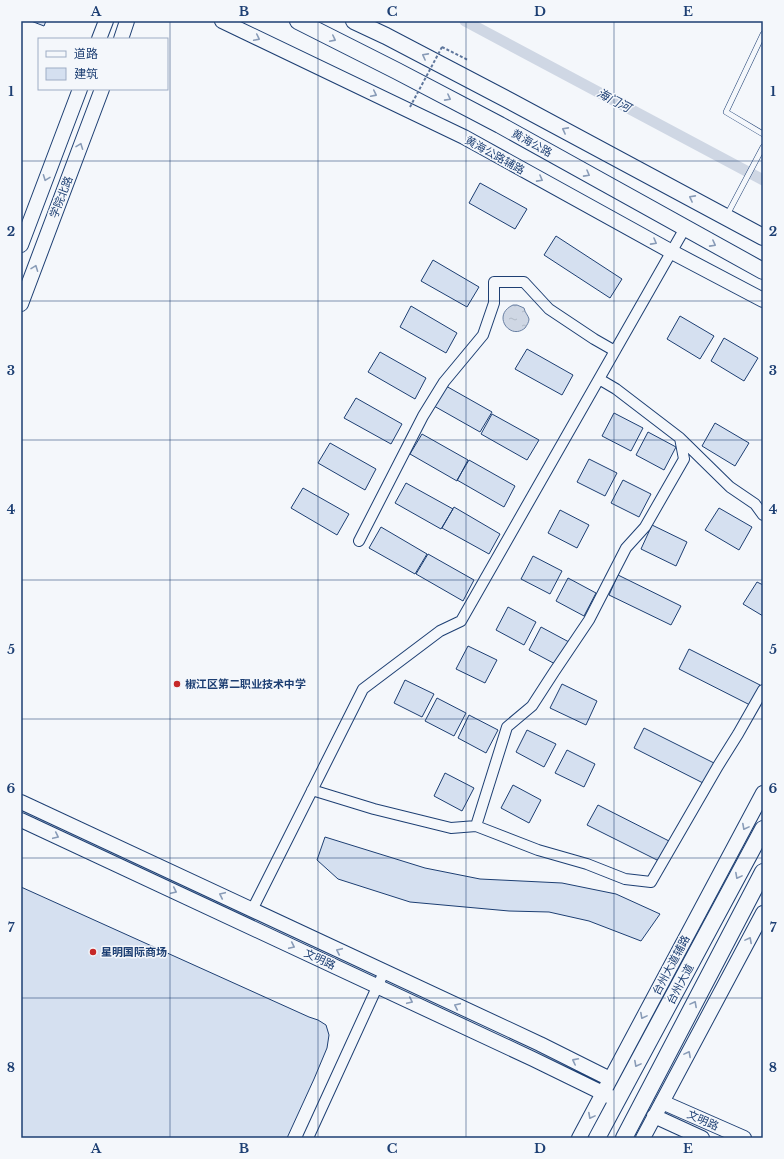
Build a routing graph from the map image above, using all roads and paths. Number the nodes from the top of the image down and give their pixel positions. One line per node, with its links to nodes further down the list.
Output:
1 (106, 21): 7 (main road)
2 (127, 21): 8 (main road)
3 (222, 21): 19 (main road, 黄海公路辅路, one-way to 19)
4 (298, 21): 16 (main road, 黄海公路, one-way to 16)
5 (354, 21): 15 (main road, one-way to 5)
6 (763, 34): 13 (lane)
7 (99, 38)
8 (121, 38)
9 (468, 60): 12 (path, bridge)
10 (80, 90): 17 (main road, 学院北路, one-way to 17)
11 (102, 90): 22 (main road, 学院北路, one-way to 11)
12 (410, 107)
13 (763, 134)
14 (763, 147): 15 (lane)
15 (726, 217): 18 (main road)
16 (685, 228): 19 (street); 20 (main road, 黄海公路, one-way to 20)
17 (22, 237)
18 (763, 237)
19 (672, 252): 21 (main road, 黄海公路辅路); 23 (street)
20 (763, 271)
21 (763, 300)
22 (21, 304)
23 (615, 351): 24 (street); 27 (street)
24 (599, 379): 25 (street); 29 (street)
25 (680, 438): 26 (street); 33 (street)
26 (763, 515)
27 (359, 541)
28 (763, 690): 33 (street)
29 (312, 790): 33 (street); 36 (street)
30 (763, 793): 42 (main road, 台州大道辅路, one-way to 42)
31 (21, 802): 36 (main road, 文明路, one-way to 31)
32 (21, 820): 39 (main road, 文明路, one-way to 39)
33 (476, 826)
34 (763, 829): 44 (main road, 台州大道, one-way to 44)
35 (763, 872): 52 (main road, 台州大道, one-way to 35)
36 (252, 910): 38 (main road, 文明路, one-way to 36)
37 (763, 913): 45 (main road, one-way to 37)
38 (384, 972): 39 (street); 40 (main road, 文明路, one-way to 38)
39 (378, 986): 41 (main road, 文明路, one-way to 41); 49 (street)
40 (540, 1044): 41 (main road); 42 (main road, 文明路, one-way to 40)
41 (533, 1059): 43 (main road, 文明路)
42 (610, 1079): 43 (main road, 台州大道辅路)
43 (602, 1093): 44 (main road, 文明路); 50 (main road, 台州大道辅路, one-way to 50)
44 (618, 1100): 51 (main road, 台州大道)
45 (662, 1102): 46 (main road); 47 (main road, 文明路)
46 (654, 1116): 48 (main road, 文明路); 53 (main road)
47 (704, 1120): 48 (main road); 54 (main road, 文明路)
48 (699, 1137)
49 (308, 1138)
50 (579, 1138)
51 (597, 1138)
52 (624, 1138)
53 (643, 1138)
54 (744, 1138)

